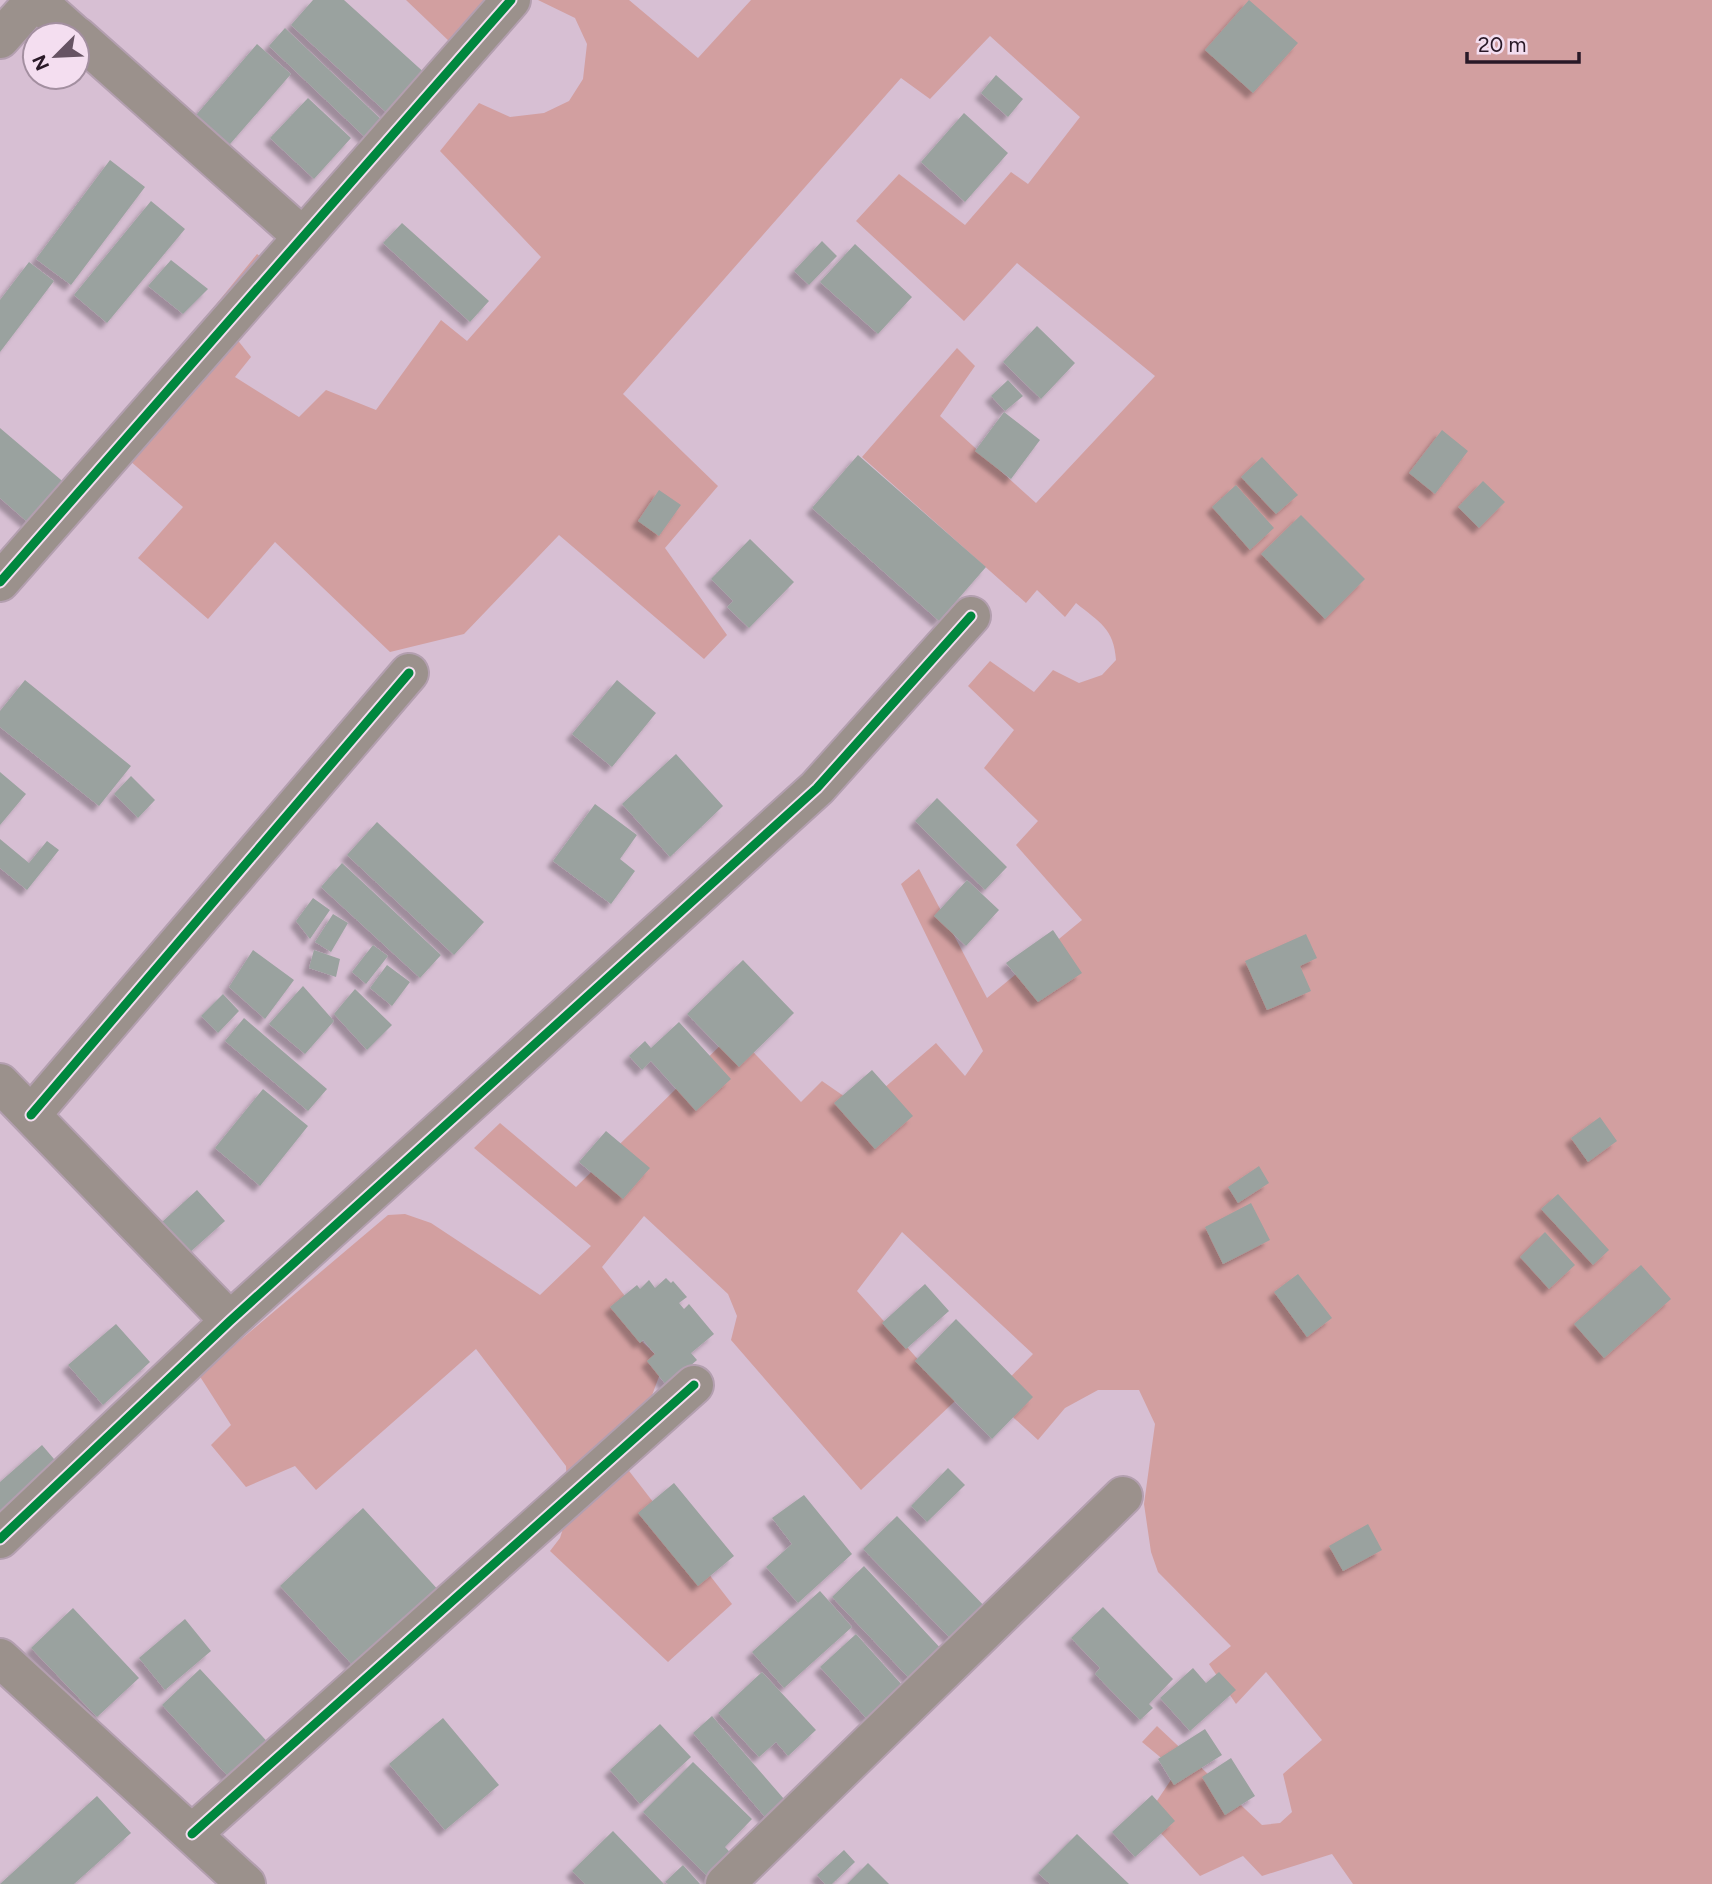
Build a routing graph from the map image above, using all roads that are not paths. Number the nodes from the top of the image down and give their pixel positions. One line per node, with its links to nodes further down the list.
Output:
1 (35, 0): 3 (street); 4 (street)
2 (511, 0): 6 (street)
3 (59, 21)
4 (0, 39)
5 (91, 49): 6 (street)
6 (303, 237): 7 (street)
7 (0, 582)
8 (971, 616): 12 (street)
9 (409, 673): 11 (street)
10 (0, 1083): 11 (street)
11 (31, 1115): 12 (street)
12 (230, 1321): 15 (street)
13 (694, 1385): 17 (street)
14 (1123, 1496): 19 (street)
15 (0, 1539)
16 (0, 1658): 17 (street)
17 (192, 1835): 18 (street)
18 (246, 1884)
19 (725, 1884)

